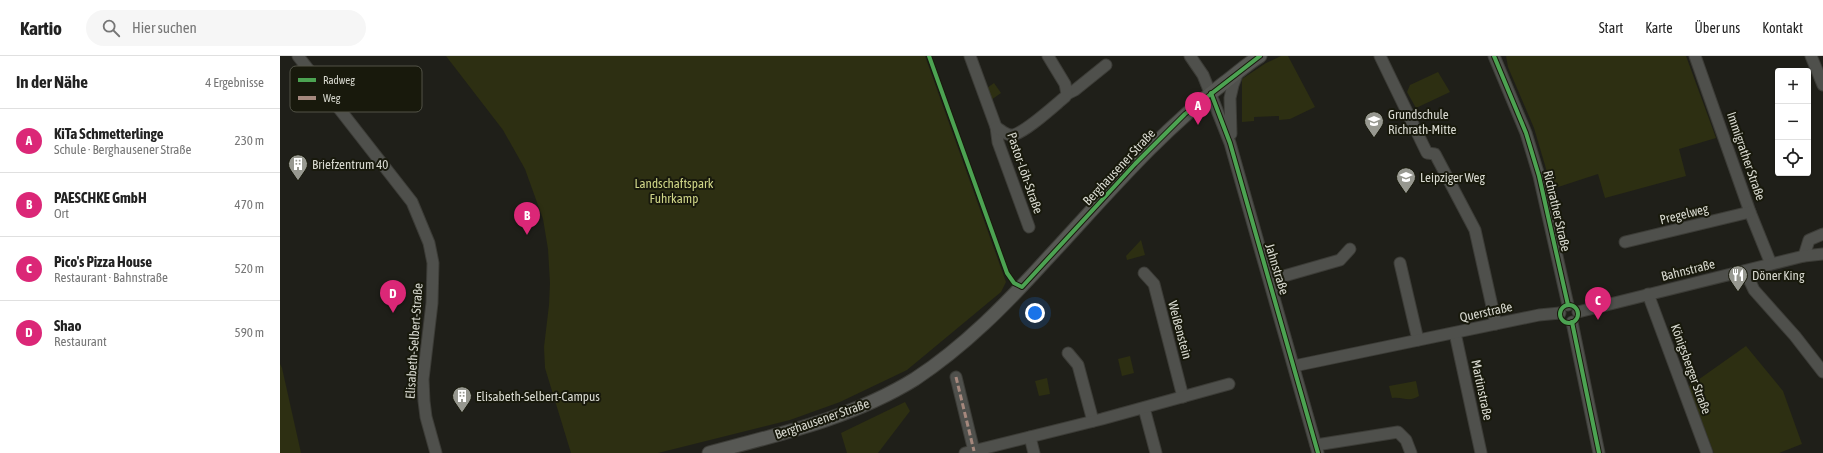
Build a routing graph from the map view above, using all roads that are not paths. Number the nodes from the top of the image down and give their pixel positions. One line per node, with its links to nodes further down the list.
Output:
1 (298, 56): 11 (street, Elisabeth-Selbert-Straße)
2 (970, 56): 17 (street, Pastor-Löh-Straße)
3 (1048, 56): 15 (street)
4 (1190, 56): 14 (street, Jahnstraße)
5 (1259, 56): 12 (main road, Berghausener Straße)
6 (1380, 56): 35 (street)
7 (1494, 56): 32 (street, Richrather Straße)
8 (1695, 56): 19 (street, Immigrather Straße)
9 (1811, 56): 13 (street)
10 (1106, 65): 15 (street, Pastor-Löh-Straße)
11 (306, 66)
12 (1238, 72): 14 (main road, Berghausener Straße); 18 (street, Jahnstraße)
13 (1823, 85)
14 (1211, 92): 18 (street, Jahnstraße); 50 (main road, Berghausener Straße)
15 (1067, 94): 17 (street, Pastor-Löh-Straße)
16 (342, 112): 49 (street, Elisabeth-Selbert-Straße)
17 (996, 127): 20 (street, Pastor-Löh-Straße)
18 (1230, 143): 30 (street, Jahnstraße)
19 (1750, 212): 22 (street, Pregelweg); 27 (street, Immigrather Straße)
20 (1029, 227)
21 (1823, 234): 25 (street)
22 (1625, 242)
23 (1350, 249): 30 (street)
24 (1823, 254): 25 (street, Bahnstraße)
25 (1804, 256): 27 (street, Bahnstraße)
26 (1400, 263): 37 (street)
27 (1771, 264): 28 (street, Bahnstraße)
28 (1745, 271): 31 (street, Bahnstraße); 40 (street)
29 (1144, 273): 43 (street, Weißenstein)
30 (1270, 280): 39 (street, Jahnstraße)
31 (1648, 294): 33 (street, Bahnstraße); 56 (street, Königsberger Straße)
32 (1564, 309): 33 (street); 34 (street); 35 (street, Querstraße)
33 (1578, 312): 34 (street)
34 (1572, 322): 55 (street)
35 (1496, 324): 36 (street, Querstraße)
36 (1455, 333): 37 (street, Querstraße); 54 (street, Martinstraße)
37 (1418, 340): 39 (street, Querstraße)
38 (1068, 353): 45 (street)
39 (1294, 366): 47 (street, Jahnstraße)
40 (1823, 371)
41 (956, 376): 48 (street)
42 (1229, 384): 43 (street)
43 (1183, 397): 44 (street)
44 (1144, 408): 45 (street); 52 (street)
45 (1093, 421): 46 (street)
46 (1030, 437): 48 (street); 51 (street)
47 (1317, 449): 53 (street, Jahnstraße)
48 (970, 452)
49 (436, 453)
50 (709, 453)
51 (1034, 453)
52 (1156, 453)
53 (1410, 453)
54 (1481, 453)
55 (1599, 453)
56 (1707, 453)

